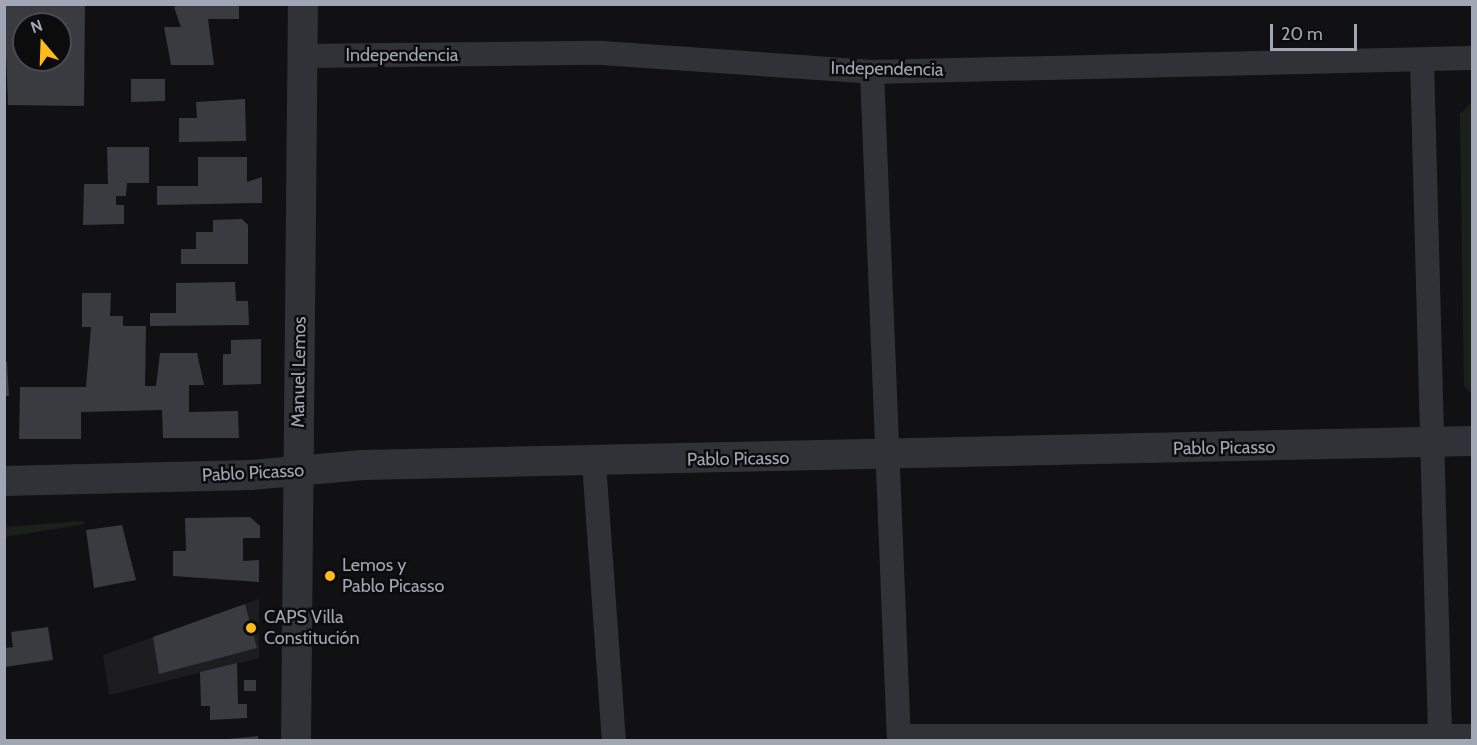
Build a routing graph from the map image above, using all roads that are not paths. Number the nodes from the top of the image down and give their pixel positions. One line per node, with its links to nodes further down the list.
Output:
1 (303, 4): 2 (street, Manuel Lemos)
2 (302, 56): 5 (street, Independencia); 10 (street, Manuel Lemos)
3 (1473, 58): 4 (street, Independencia)
4 (1422, 60): 5 (street, Independencia); 7 (street)
5 (872, 72): 8 (street)
6 (1473, 441): 7 (street, Pablo Picasso)
7 (1434, 443): 8 (street, Pablo Picasso); 12 (street)
8 (887, 456): 9 (street, Pablo Picasso); 14 (street)
9 (594, 463): 10 (street, Pablo Picasso); 17 (street)
10 (298, 471): 11 (street, Pablo Picasso); 16 (street, Manuel Lemos)
11 (4, 481)
12 (1440, 736): 13 (street); 15 (street)
13 (1473, 736)
14 (899, 738): 15 (street)
15 (1306, 739)
16 (296, 741)
17 (614, 741)

